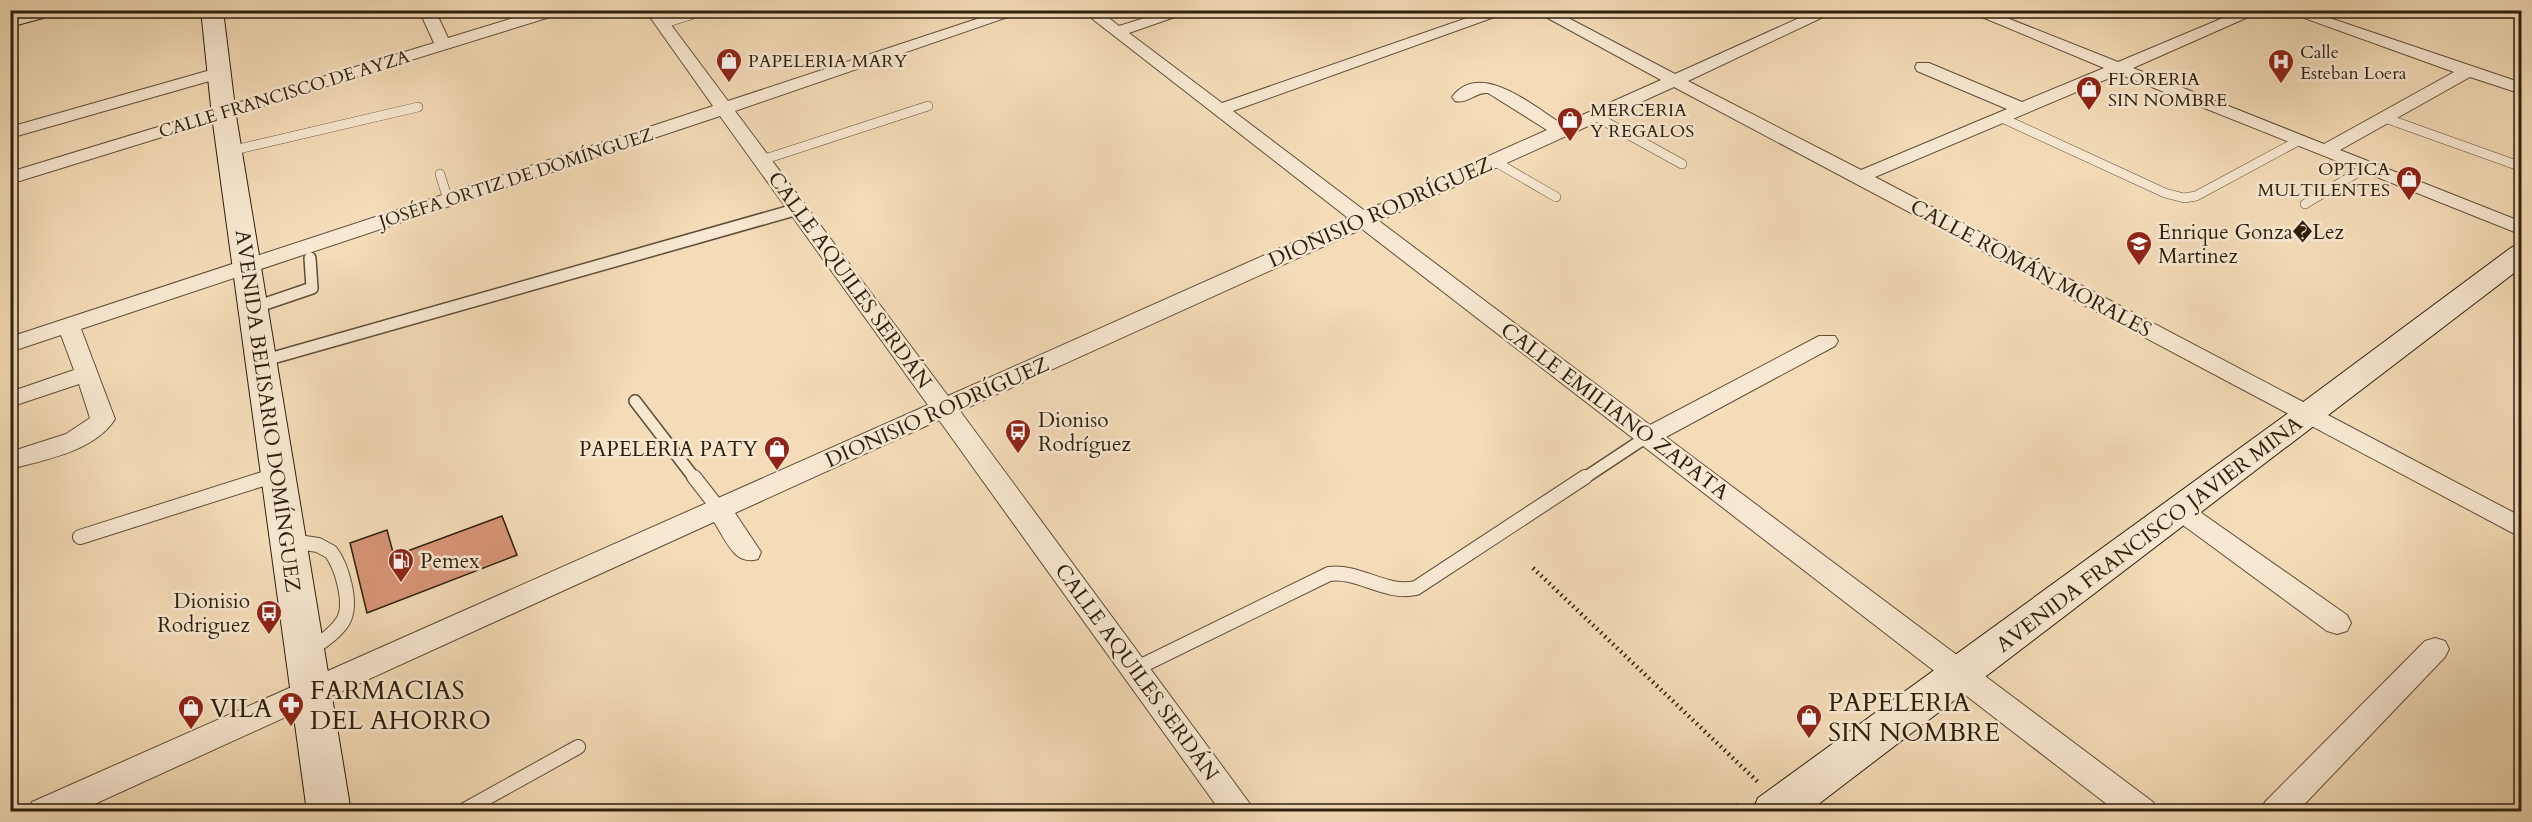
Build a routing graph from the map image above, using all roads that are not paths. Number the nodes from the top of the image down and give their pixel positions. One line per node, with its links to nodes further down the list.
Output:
1 (46, 10): 16 (main road)
2 (212, 10): 22 (main road, AVENIDA BELISARIO DOMÍNGUEZ)
3 (427, 10): 18 (street)
4 (557, 10): 18 (street, CALLE FRANCISCO DE AYZA)
5 (706, 10): 15 (lane)
6 (1021, 10): 28 (street, JOSÉFA ORTIZ DE DOMÍNGUEZ)
7 (1088, 10): 17 (street, CALLE EMILIANO ZAPATA)
8 (1188, 10): 17 (street)
9 (1507, 10): 30 (street)
10 (1540, 10): 23 (street, CALLE ROMÁN MORALES)
11 (1831, 10): 23 (street, DIONISIO RODRÍGUEZ)
12 (1972, 10): 20 (street)
13 (2257, 10): 20 (street)
14 (2289, 10): 21 (street)
15 (657, 17): 28 (street, CALLE AQUILES SERDÁN)
16 (10, 21)
17 (1117, 32): 30 (street, CALLE EMILIANO ZAPATA)
18 (443, 45): 31 (street, CALLE FRANCISCO DE AYZA)
19 (1923, 67): 29 (street)
20 (2120, 69): 29 (street); 37 (street)
21 (2468, 71): 24 (street); 34 (street)
22 (220, 72): 31 (main road, AVENIDA BELISARIO DOMÍNGUEZ); 36 (street)
23 (1674, 81): 32 (street, DIONISIO RODRÍGUEZ); 46 (street, CALLE ROMÁN MORALES)
24 (2522, 90)
25 (1461, 97): 35 (street)
26 (928, 106): 40 (lane)
27 (418, 107): 38 (lane)
28 (725, 109): 40 (street, CALLE AQUILES SERDÁN); 49 (street, JOSÉFA ORTIZ DE DOMÍNGUEZ)
29 (2024, 109): 33 (street)
30 (1219, 110): 52 (street, CALLE EMILIANO ZAPATA)
31 (222, 113): 38 (main road, AVENIDA BELISARIO DOMÍNGUEZ); 47 (street, CALLE FRANCISCO DE AYZA)
32 (1595, 116): 35 (street, DIONISIO RODRÍGUEZ); 42 (lane)
33 (2002, 118): 37 (lane); 46 (street)
34 (2385, 118): 39 (street); 43 (lane)
35 (1561, 131): 41 (street, DIONISIO RODRÍGUEZ)
36 (10, 133)
37 (2298, 141): 39 (street)
38 (230, 151): 56 (main road, AVENIDA BELISARIO DOMÍNGUEZ)
39 (2324, 151): 44 (street)
40 (762, 160): 51 (street, CALLE AQUILES SERDÁN)
41 (1494, 161): 48 (lane); 52 (street, DIONISIO RODRÍGUEZ)
42 (1682, 164)
43 (2522, 167)
44 (2365, 168): 50 (lane); 53 (street)
45 (440, 174): 49 (lane)
46 (1860, 177): 66 (street, CALLE ROMÁN MORALES)
47 (10, 178)
48 (1556, 197)
49 (448, 200): 56 (street, JOSÉFA ORTIZ DE DOMÍNGUEZ)
50 (2305, 204)
51 (798, 209): 61 (lane); 65 (street, CALLE AQUILES SERDÁN)
52 (1363, 220): 65 (street, DIONISIO RODRÍGUEZ); 67 (street, CALLE EMILIANO ZAPATA)
53 (2522, 229)
54 (2522, 253): 66 (main road, AVENIDA FRANCISCO JAVIER MINA)
55 (310, 258): 57 (lane)
56 (247, 267): 57 (main road, AVENIDA BELISARIO DOMÍNGUEZ); 58 (street, JOSÉFA ORTIZ DE DOMÍNGUEZ)
57 (253, 308): 61 (main road, AVENIDA BELISARIO DOMÍNGUEZ)
58 (69, 326): 60 (street, JOSÉFA ORTIZ DE DOMÍNGUEZ); 62 (street)
59 (1827, 341): 67 (street)
60 (10, 345)
61 (261, 362): 69 (main road, AVENIDA BELISARIO DOMÍNGUEZ)
62 (88, 373): 63 (street); 68 (street)
63 (10, 400)
64 (635, 401): 70 (lane)
65 (945, 408): 70 (street, DIONISIO RODRÍGUEZ); 78 (street, CALLE AQUILES SERDÁN)
66 (2309, 415): 71 (main road, AVENIDA FRANCISCO JAVIER MINA); 72 (street, CALLE ROMÁN MORALES)
67 (1648, 436): 78 (lane); 80 (street, CALLE EMILIANO ZAPATA)
68 (10, 461)
69 (278, 474): 73 (lane); 74 (main road, AVENIDA BELISARIO DOMÍNGUEZ)
70 (719, 509): 75 (street); 79 (street, DIONISIO RODRÍGUEZ)
71 (2181, 511): 76 (street); 80 (main road, AVENIDA FRANCISCO JAVIER MINA)
72 (2522, 529)
73 (80, 537)
74 (287, 541): 79 (main road, AVENIDA BELISARIO DOMÍNGUEZ); 79 (lane)
75 (748, 552)
76 (2337, 623)
77 (2435, 649): 88 (street)
78 (1135, 669): 86 (street, CALLE AQUILES SERDÁN)
79 (307, 673): 83 (street, DIONISIO RODRÍGUEZ); 84 (main road, AVENIDA BELISARIO DOMÍNGUEZ)
80 (1960, 674): 82 (main road, AVENIDA FRANCISCO JAVIER MINA); 87 (street, CALLE EMILIANO ZAPATA)
81 (579, 747): 85 (lane)
82 (1778, 808)
83 (43, 812)
84 (329, 812)
85 (461, 812)
86 (1240, 812)
87 (2142, 812)
88 (2276, 812)

